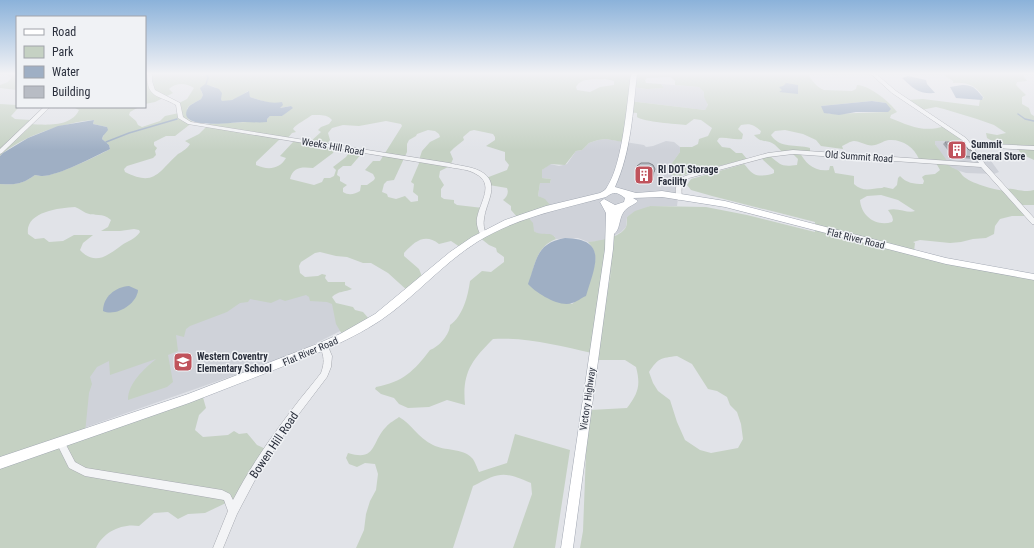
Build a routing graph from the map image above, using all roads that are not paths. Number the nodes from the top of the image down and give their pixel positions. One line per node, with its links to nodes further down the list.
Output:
1 (167, 99): 15 (street, Weeks Hill Road)
2 (630, 99): 8 (main road, Victory Highway)
3 (904, 99): 5 (street)
4 (46, 108): 7 (street)
5 (970, 144): 6 (street); 9 (street)
6 (1034, 148)
7 (0, 152)
8 (621, 156): 10 (main road, Victory Highway); 11 (main road, Victory Highway)
9 (983, 165): 12 (street, Old Summit Road); 14 (street)
10 (625, 193): 11 (main road, Flat River Road); 12 (main road, Flat River Road); 13 (main road, Victory Highway)
11 (606, 198): 13 (main road, Flat River Road); 15 (main road, Flat River Road); 16 (main road, Victory Highway)
12 (679, 198): 13 (main road, Flat River Road); 17 (main road, Flat River Road)
13 (626, 205): 16 (main road, Victory Highway)
14 (1034, 222)
15 (483, 234): 18 (main road, Flat River Road)
16 (608, 250): 23 (main road, Victory Highway)
17 (1034, 277)
18 (324, 346): 19 (main road, Flat River Road); 21 (street, Bowen Hill Road)
19 (60, 442): 20 (main road, Flat River Road); 21 (street)
20 (0, 463)
21 (233, 511): 22 (street, Bowen Hill Road)
22 (218, 548)
23 (566, 548)

